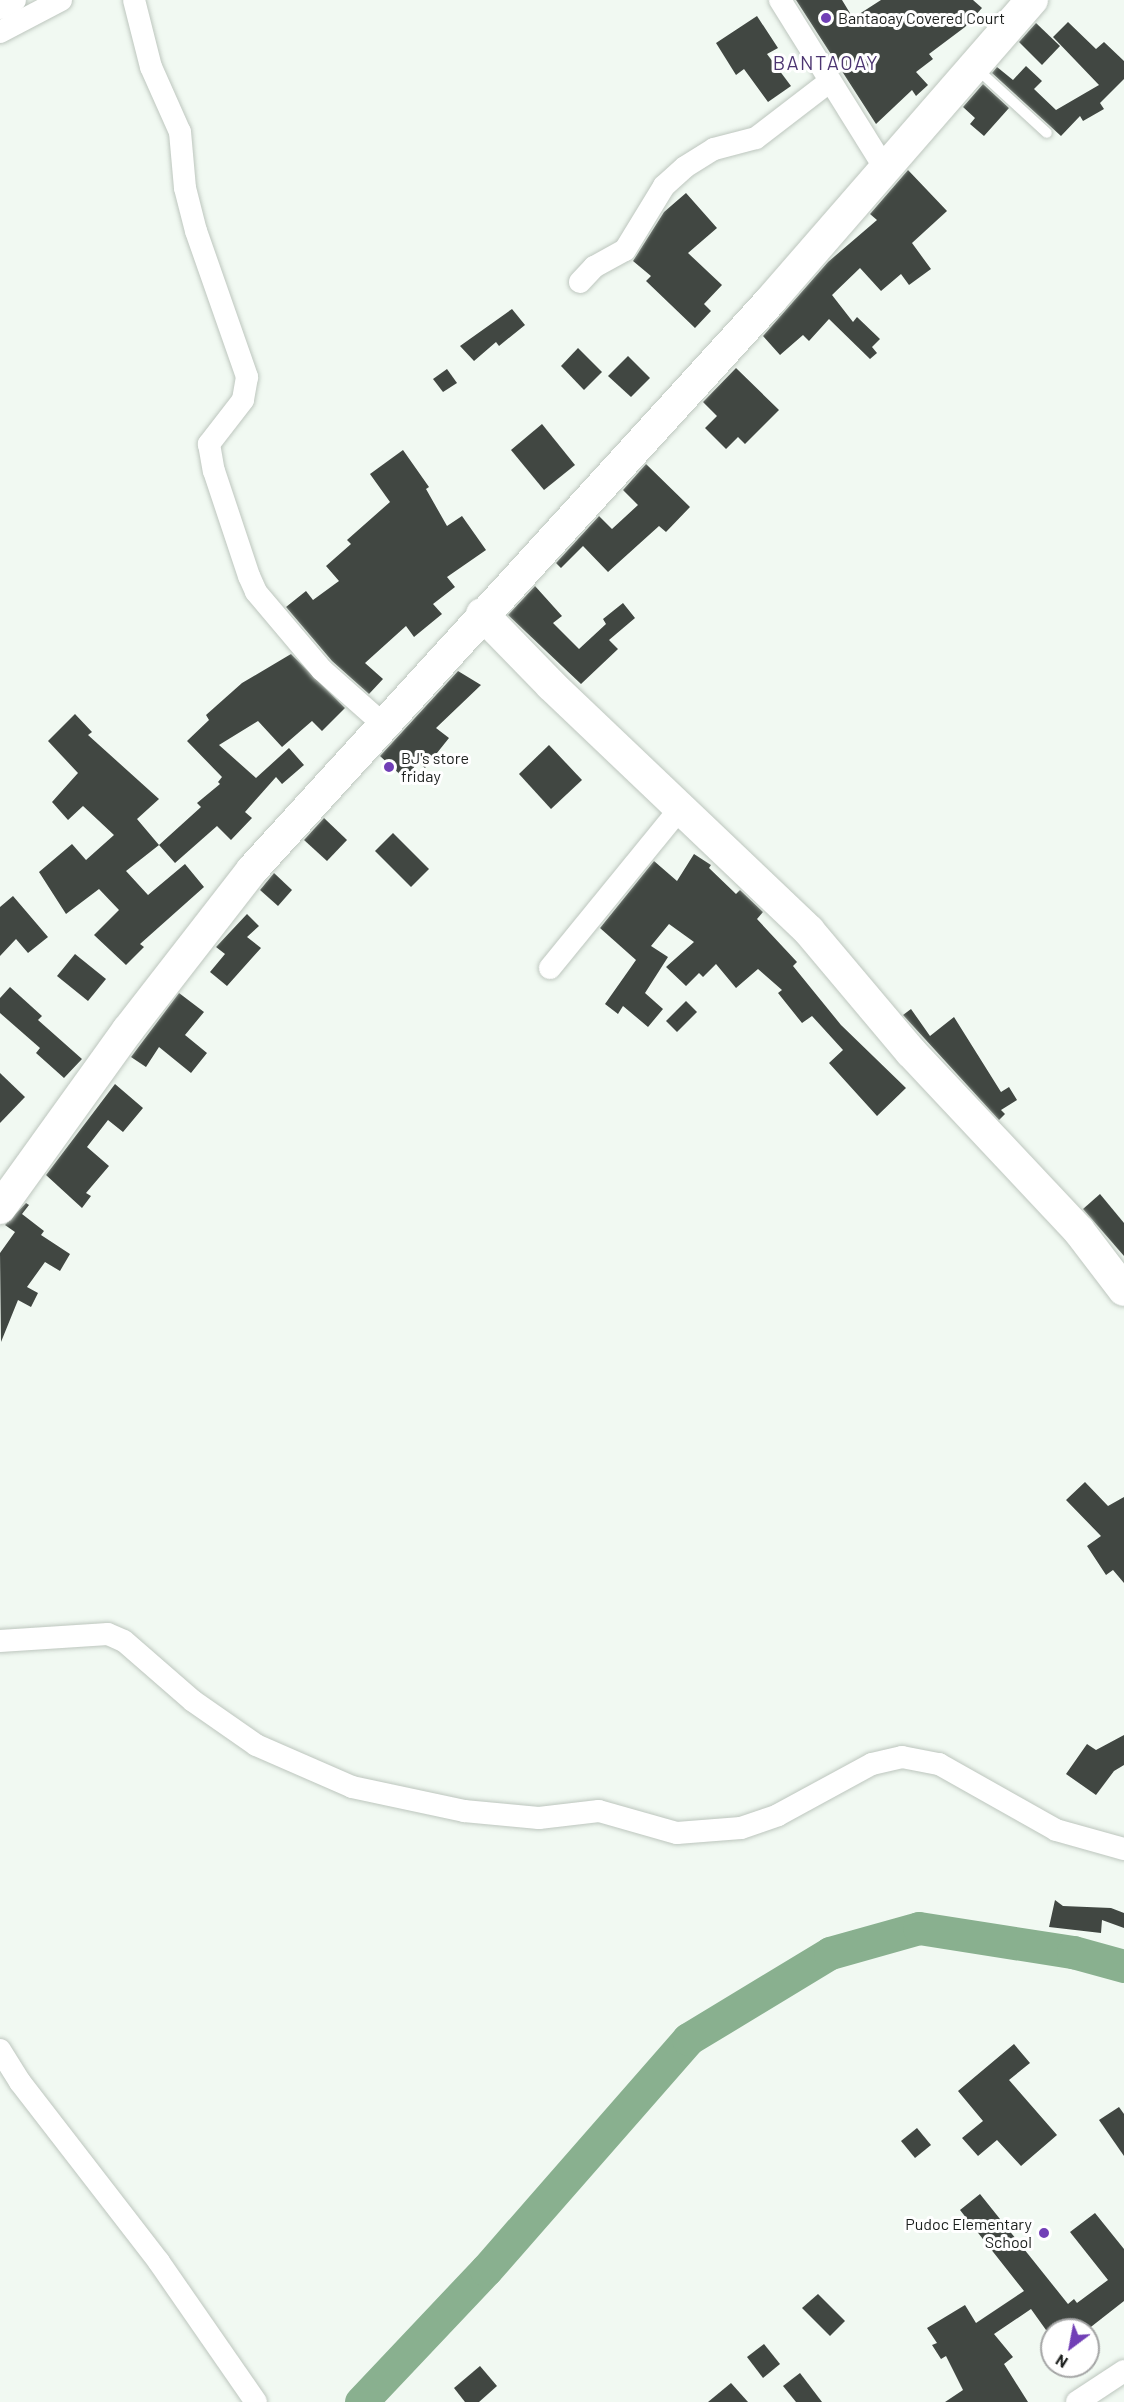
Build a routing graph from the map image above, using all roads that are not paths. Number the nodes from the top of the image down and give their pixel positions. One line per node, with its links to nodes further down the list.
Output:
1 (15, 0): 6 (street)
2 (61, 0): 7 (street)
3 (134, 0): 14 (street)
4 (780, 0): 9 (street)
5 (1032, 0): 8 (main road)
6 (0, 8)
7 (0, 32)
8 (973, 65): 10 (lane); 11 (main road)
9 (829, 82): 11 (street); 12 (street)
10 (1047, 133)
11 (885, 169): 13 (main road)
12 (580, 282)
13 (482, 614): 14 (main road); 15 (main road)
14 (383, 724): 17 (main road)
15 (682, 806): 16 (street); 18 (main road)
16 (550, 968)
17 (0, 1208)
18 (1124, 1290)
19 (0, 1641): 20 (street)
20 (1124, 1849)
21 (0, 2050): 23 (street)
22 (1124, 2371): 24 (street)
23 (255, 2402)
24 (1077, 2402)

